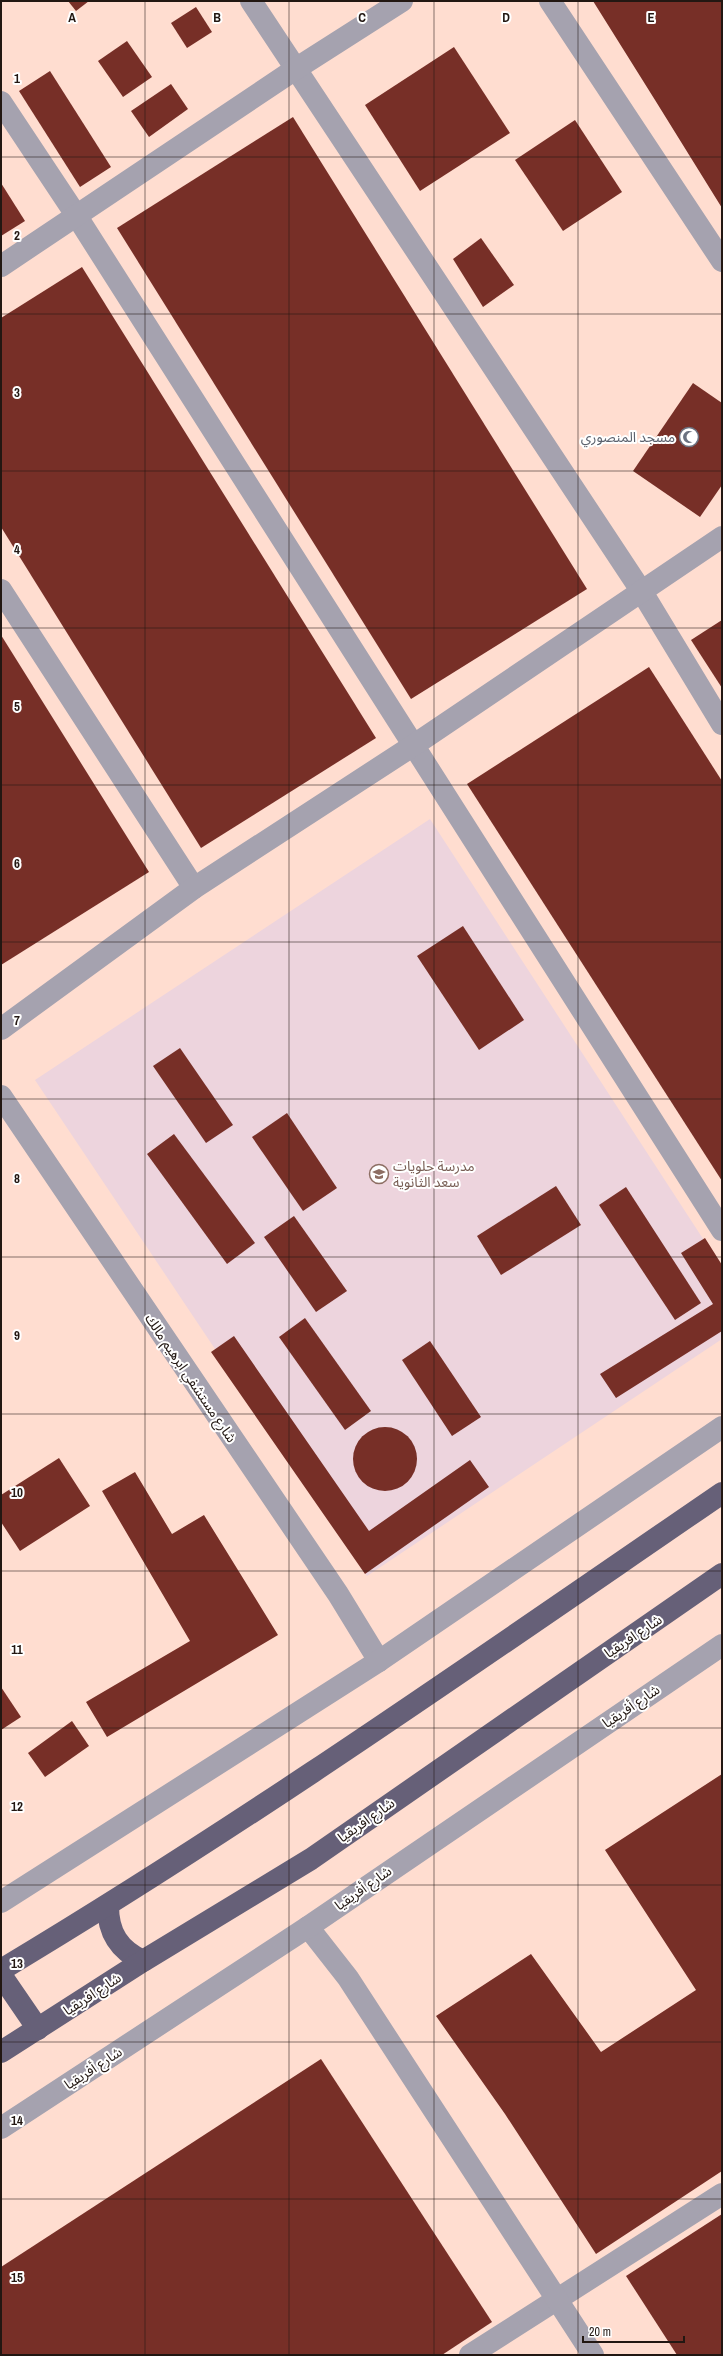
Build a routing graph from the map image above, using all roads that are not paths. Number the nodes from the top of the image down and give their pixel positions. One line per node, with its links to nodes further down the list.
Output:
1 (251, 1): 4 (street)
2 (402, 1): 4 (street)
3 (550, 1): 7 (street)
4 (297, 68): 6 (street); 11 (street)
5 (1, 102): 6 (street)
6 (76, 215): 8 (street); 13 (street)
7 (722, 262)
8 (1, 266)
9 (722, 537): 11 (street)
10 (1, 590): 14 (street)
11 (642, 592): 12 (street); 13 (street)
12 (722, 724)
13 (414, 745): 14 (street); 17 (street)
14 (194, 888): 15 (street)
15 (1, 1029)
16 (1, 1096): 22 (street, شارع مستشفي ابرهيم مالك)
17 (722, 1230)
18 (722, 1427): 22 (street)
19 (722, 1493): 24 (highway)
20 (722, 1574): 26 (highway, شارع افريقيا)
21 (722, 1645): 25 (street, شارع أفريقيا)
22 (379, 1661): 23 (street)
23 (1, 1902)
24 (108, 1906): 26 (highway); 27 (highway)
25 (308, 1927): 31 (street, شارع أفريقيا); 33 (street)
26 (144, 1961): 29 (highway, شارع افريقيا)
27 (1, 1970)
28 (1, 1976): 29 (highway)
29 (38, 2029): 30 (highway, شارع افريقيا)
30 (1, 2052)
31 (1, 2128)
32 (722, 2194): 33 (street)
33 (556, 2298): 34 (street); 35 (street)
34 (470, 2355)
35 (593, 2355)

